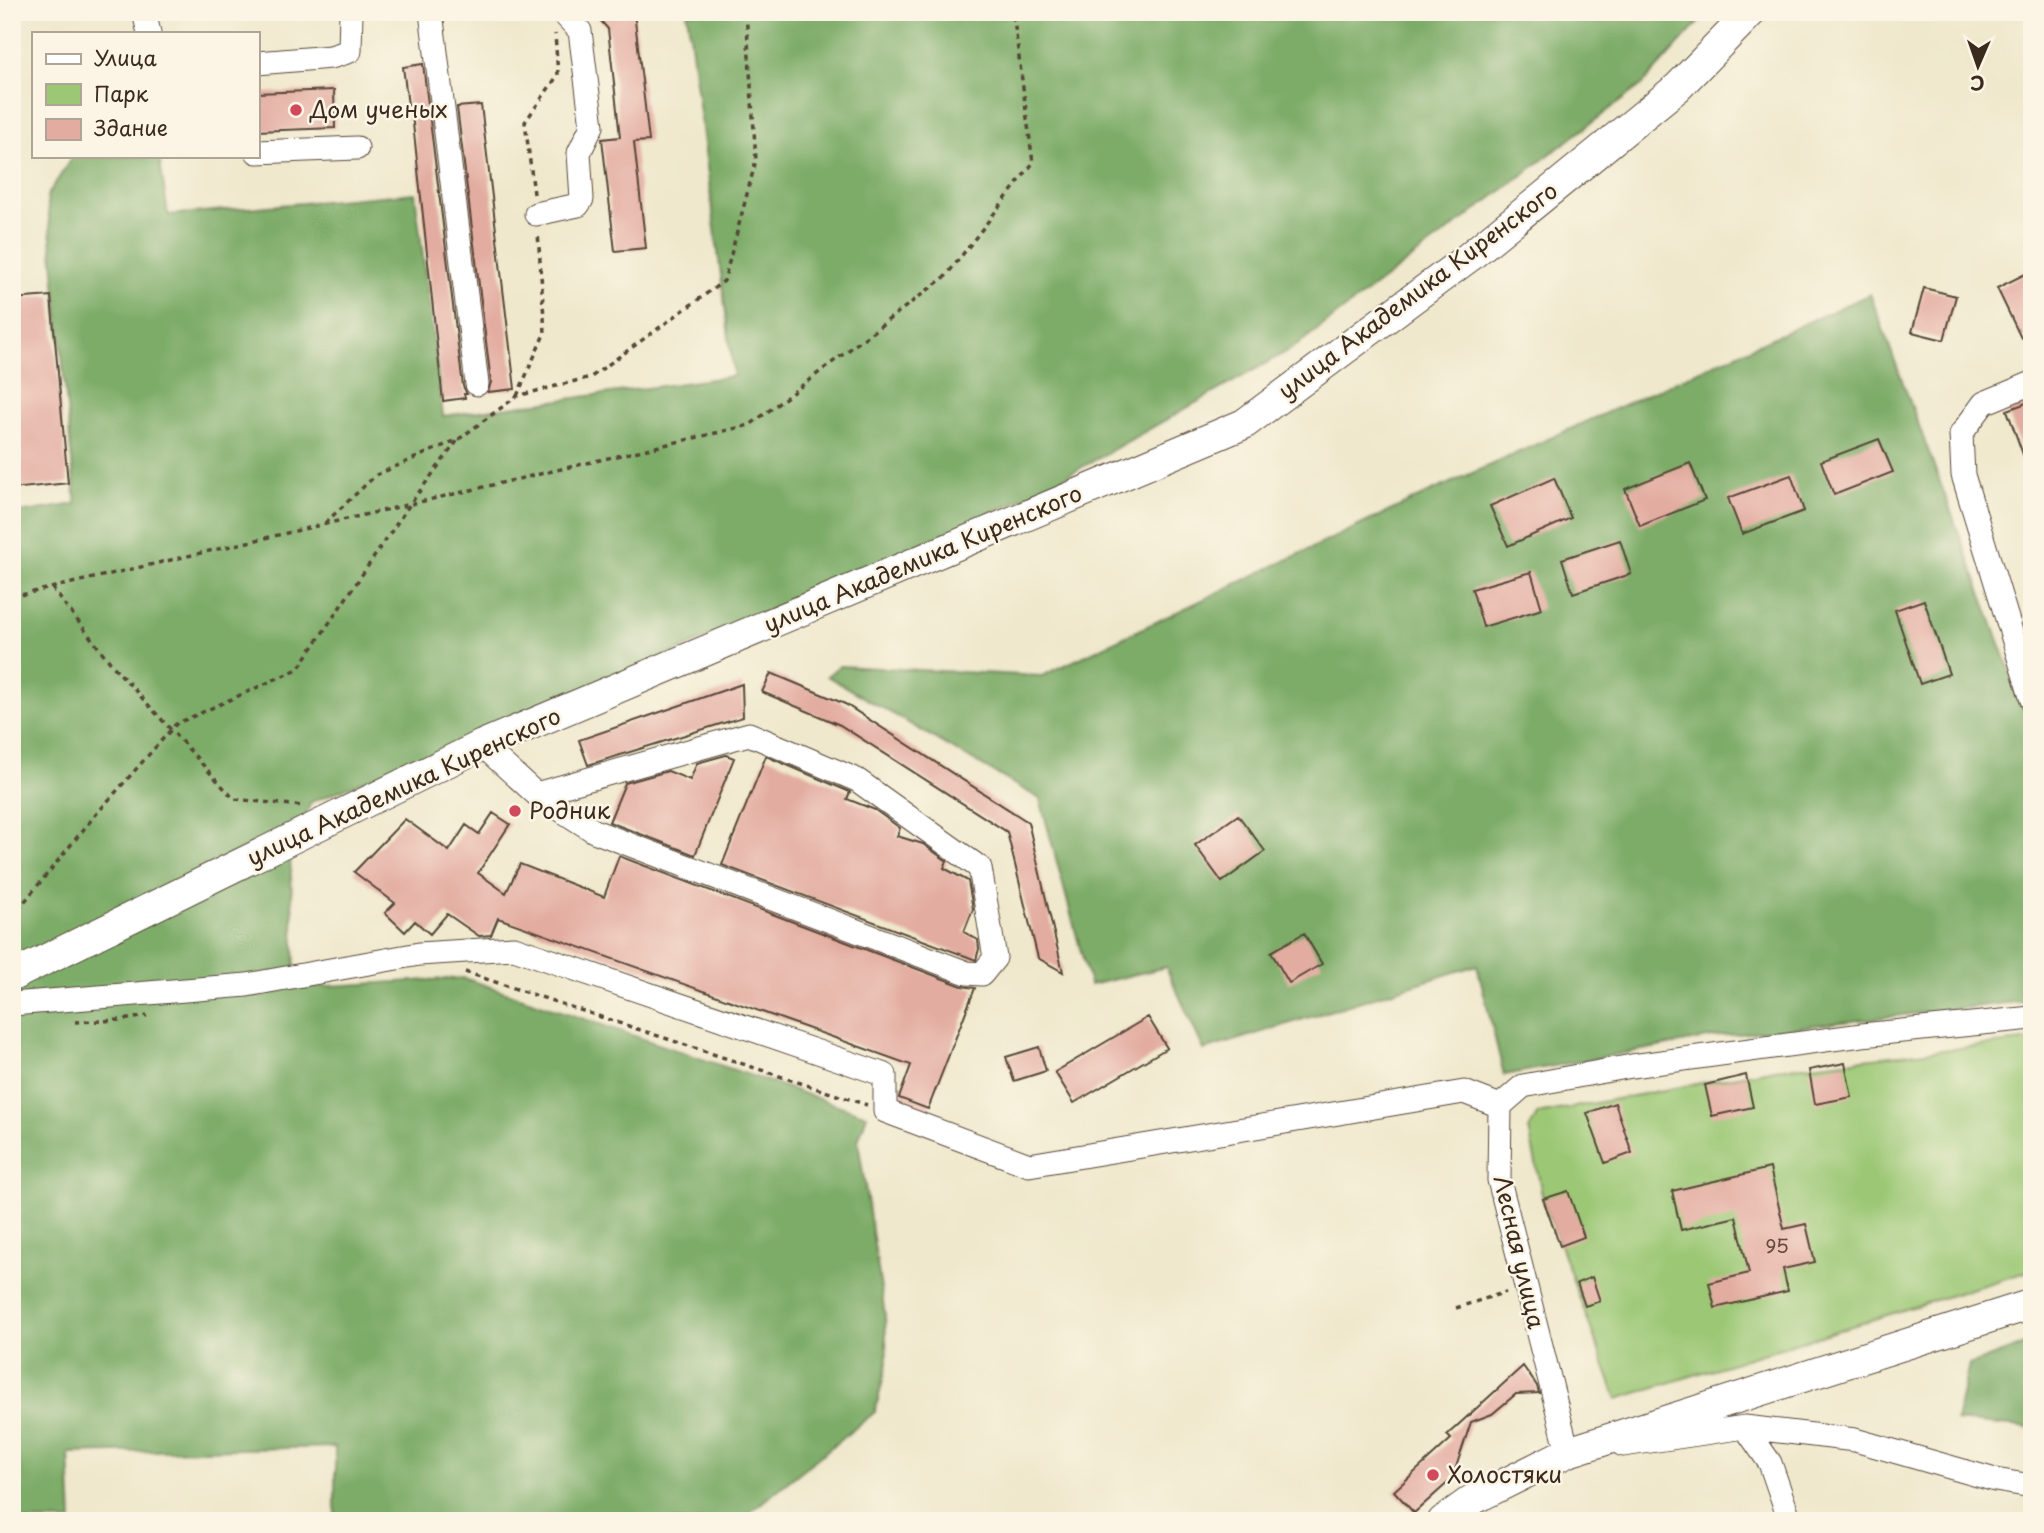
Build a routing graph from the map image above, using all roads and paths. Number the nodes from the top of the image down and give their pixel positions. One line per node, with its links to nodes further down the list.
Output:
1 (144, 12): 8 (street)
2 (351, 12): 9 (street)
3 (431, 12): 14 (street)
4 (562, 12): 12 (street)
5 (746, 12): 15 (path)
6 (1013, 12): 16 (path)
7 (1751, 12): 22 (main road, улица Академика Киренского)
8 (149, 32)
9 (259, 63)
10 (357, 148): 11 (street)
11 (259, 152)
12 (536, 214)
13 (2032, 383): 20 (street)
14 (477, 384)
15 (459, 439): 16 (path); 17 (path)
16 (410, 505): 17 (path); 21 (path)
17 (322, 525): 18 (path)
18 (52, 588): 19 (path); 21 (path)
19 (12, 597)
20 (2032, 700)
21 (170, 730): 24 (path); 25 (path)
22 (482, 746): 23 (street); 27 (main road, улица Академика Киренского)
23 (536, 794): 23 (street)
24 (309, 807)
25 (12, 917)
26 (464, 972): 33 (path)
27 (12, 976)
28 (12, 1004): 33 (street)
29 (150, 1015): 31 (path)
30 (2032, 1018): 32 (street)
31 (67, 1022)
32 (1500, 1107): 33 (street); 34 (street, Лесная улица)
33 (886, 1111)
34 (1525, 1288): 36 (path); 38 (street, Лесная улица)
35 (2032, 1304): 38 (main road)
36 (1456, 1308)
37 (1745, 1427): 38 (street); 39 (street); 41 (street)
38 (1568, 1452): 40 (main road)
39 (2032, 1486)
40 (1443, 1521)
41 (1790, 1521)

